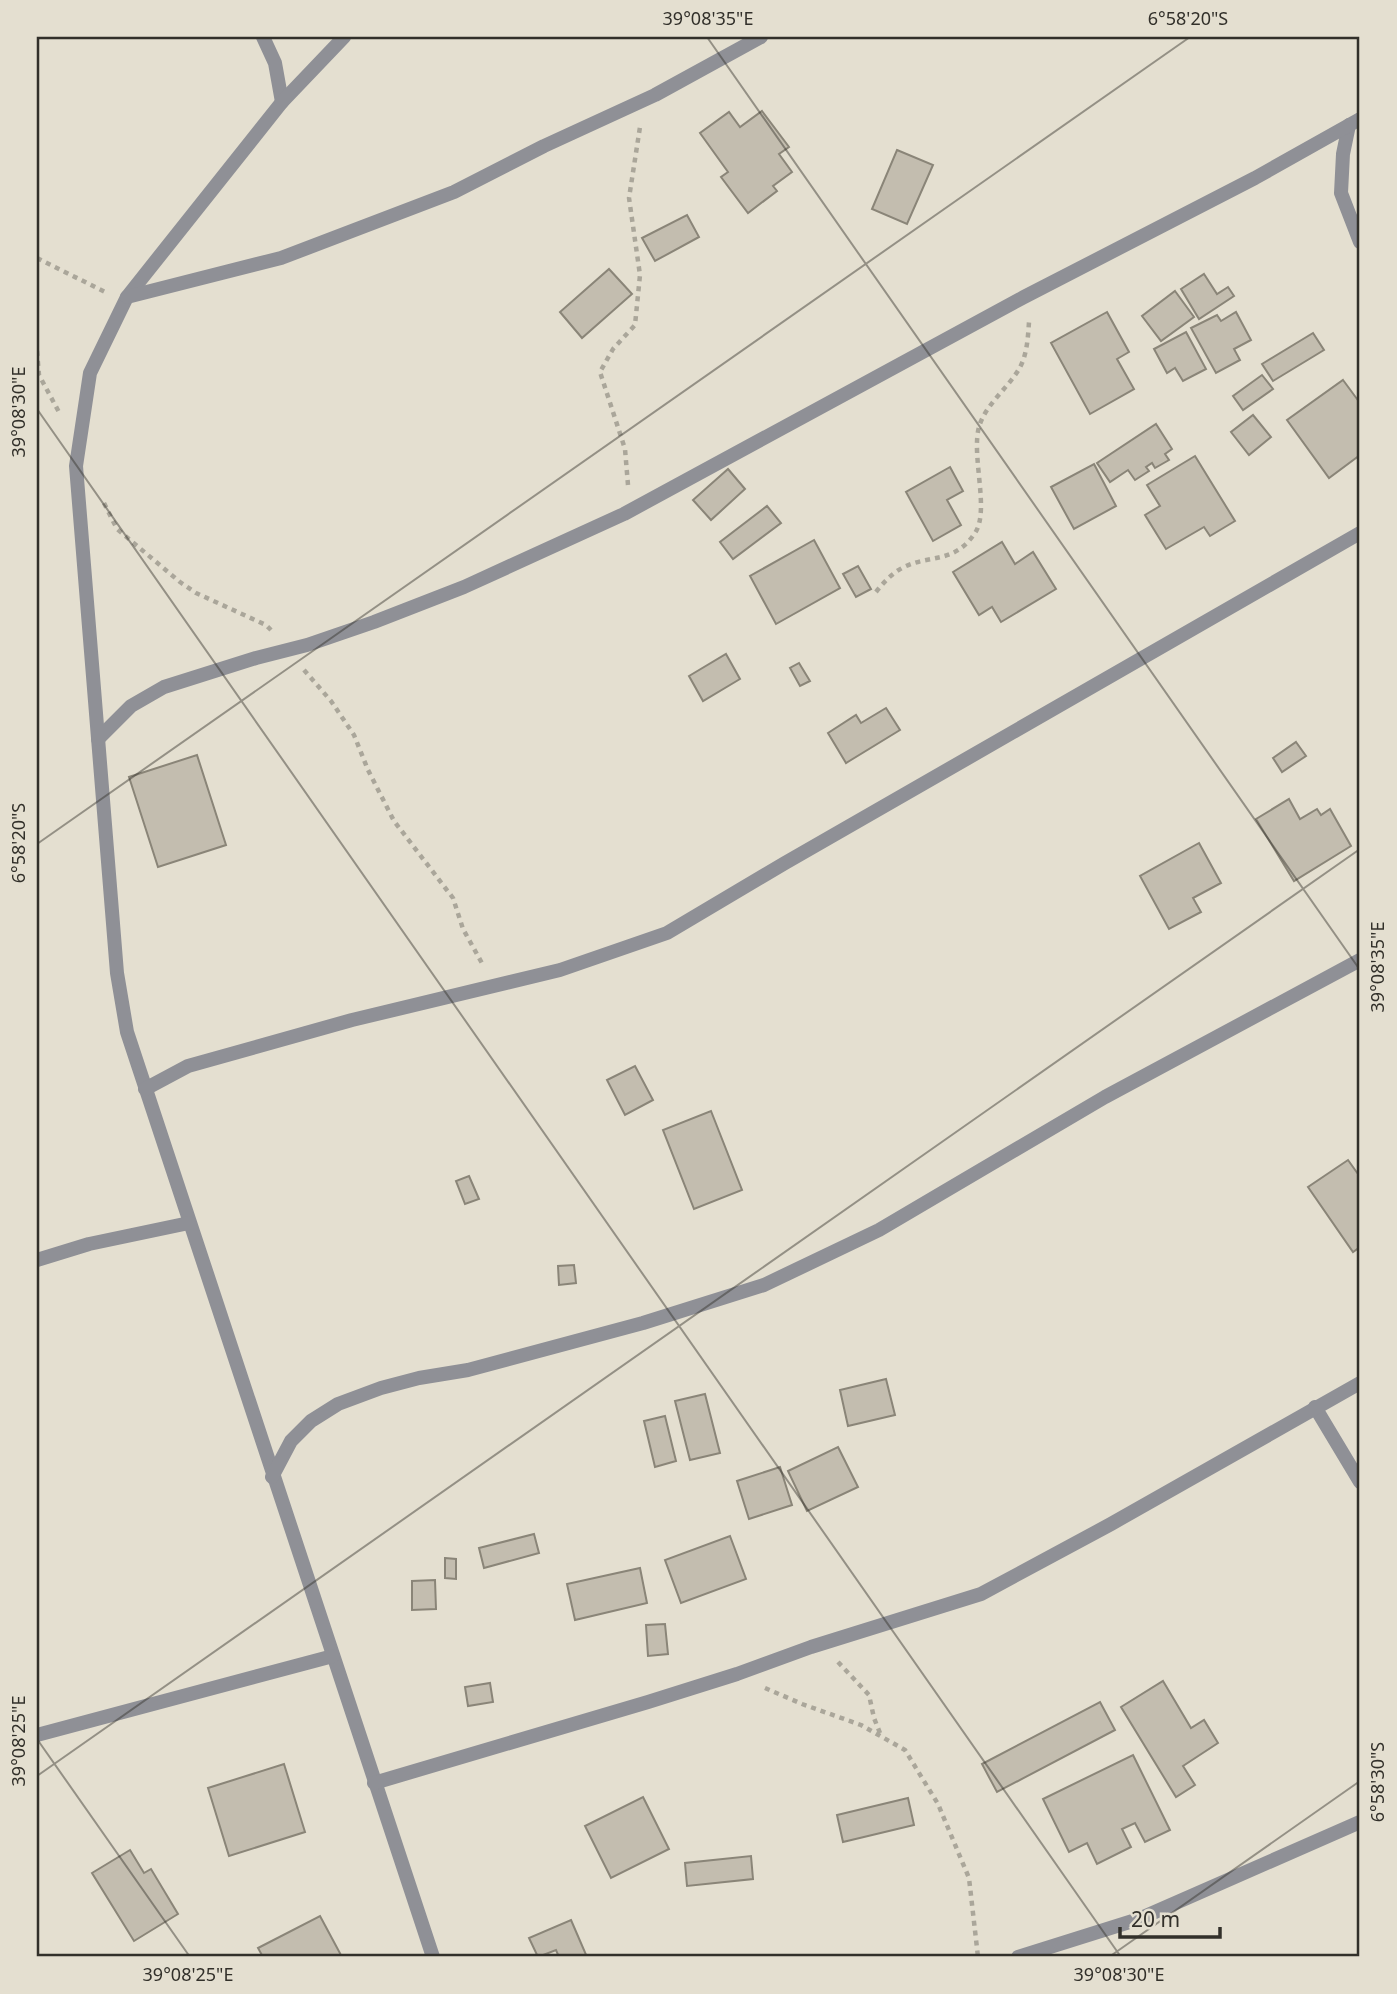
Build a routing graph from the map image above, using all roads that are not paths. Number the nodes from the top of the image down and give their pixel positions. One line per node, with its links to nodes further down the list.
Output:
1 (263, 37): 4 (street)
2 (344, 37): 4 (street)
3 (761, 37): 7 (street)
4 (282, 102): 7 (street)
5 (1355, 122): 6 (street); 9 (street)
6 (1360, 242)
7 (127, 297): 9 (street)
8 (1360, 533): 11 (street)
9 (98, 739): 11 (street)
10 (1360, 960): 16 (street)
11 (145, 1089): 12 (street)
12 (189, 1223): 13 (street); 16 (street)
13 (37, 1261)
14 (1360, 1383): 15 (street)
15 (1315, 1407): 17 (street); 20 (street)
16 (272, 1477): 18 (street)
17 (1360, 1482)
18 (333, 1656): 19 (street); 20 (street)
19 (37, 1735)
20 (374, 1783): 22 (street)
21 (1360, 1822): 23 (street)
22 (433, 1957)
23 (1018, 1957)

